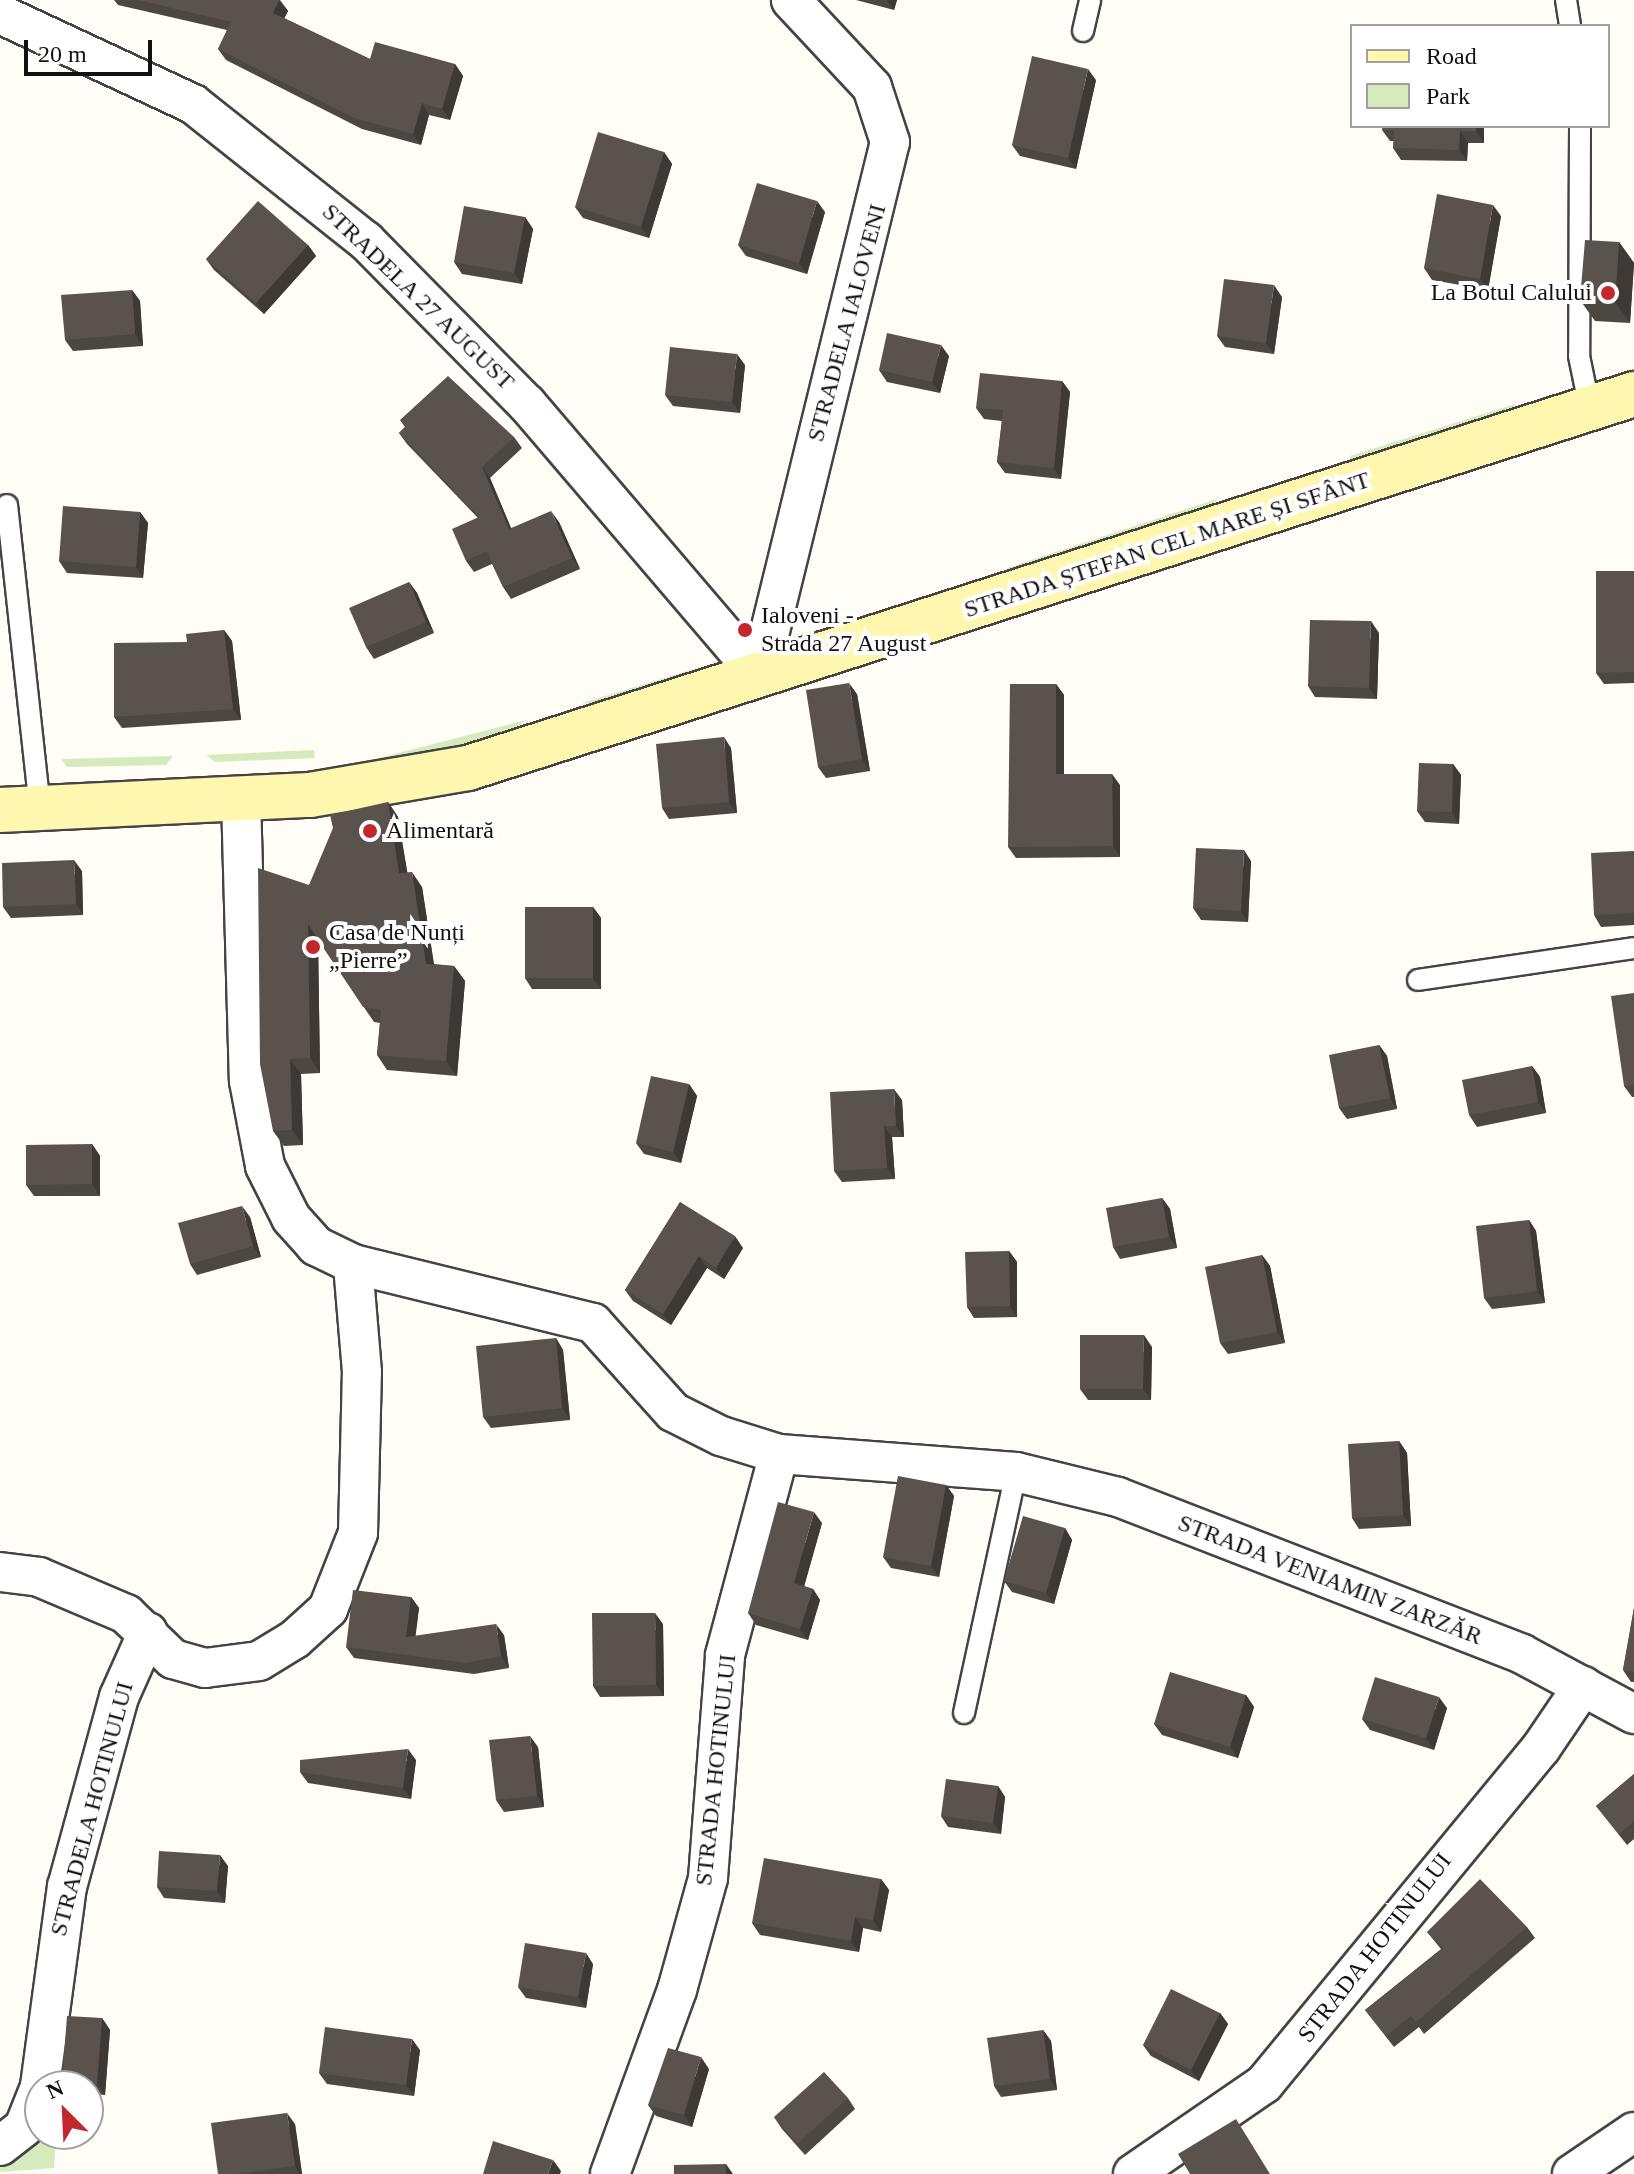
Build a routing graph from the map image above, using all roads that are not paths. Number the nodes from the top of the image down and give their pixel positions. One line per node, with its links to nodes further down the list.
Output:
1 (791, 0): 11 (street, STRADELA IALOVENI)
2 (1090, 0): 6 (lane)
3 (1566, 0): 5 (lane)
4 (0, 14): 11 (street, STRADELA 27 AUGUST)
5 (1570, 24)
6 (1083, 31)
7 (1580, 128): 9 (lane)
8 (1634, 394): 9 (main road, STRADA ȘTEFAN CEL MARE ȘI SFÂNT)
9 (1590, 409): 11 (main road, STRADA ȘTEFAN CEL MARE ȘI SFÂNT)
10 (7, 505): 13 (lane, STRADA ȘTEFAN CEL MARE ȘI SFÂNT)
11 (759, 676): 12 (main road, STRADA ȘTEFAN CEL MARE ȘI SFÂNT)
12 (241, 798): 13 (main road, STRADA ȘTEFAN CEL MARE ȘI SFÂNT); 16 (street, STRADA VENIAMIN ZARZĂR)
13 (20, 808)
14 (1634, 948): 15 (lane)
15 (1418, 980)
16 (353, 1264): 17 (street, STRADA VENIAMIN ZARZĂR); 20 (street)
17 (779, 1454): 18 (street, STRADA VENIAMIN ZARZĂR); 28 (street, STRADA HOTINULUI)
18 (1016, 1472): 21 (street, STRADA VENIAMIN ZARZĂR); 22 (lane)
19 (0, 1572): 20 (street)
20 (148, 1632): 24 (street, STRADELA HOTINULUI)
21 (1583, 1686): 23 (street, STRADA VENIAMIN ZARZĂR); 29 (street, STRADA HOTINULUI)
22 (964, 1713)
23 (1634, 1714)
24 (42, 2070)
25 (24, 2127): 27 (street, STRADELA HOTINULUI)
26 (1634, 2132): 30 (street)
27 (0, 2146)
28 (610, 2174)
29 (1133, 2174)
30 (1572, 2174)

